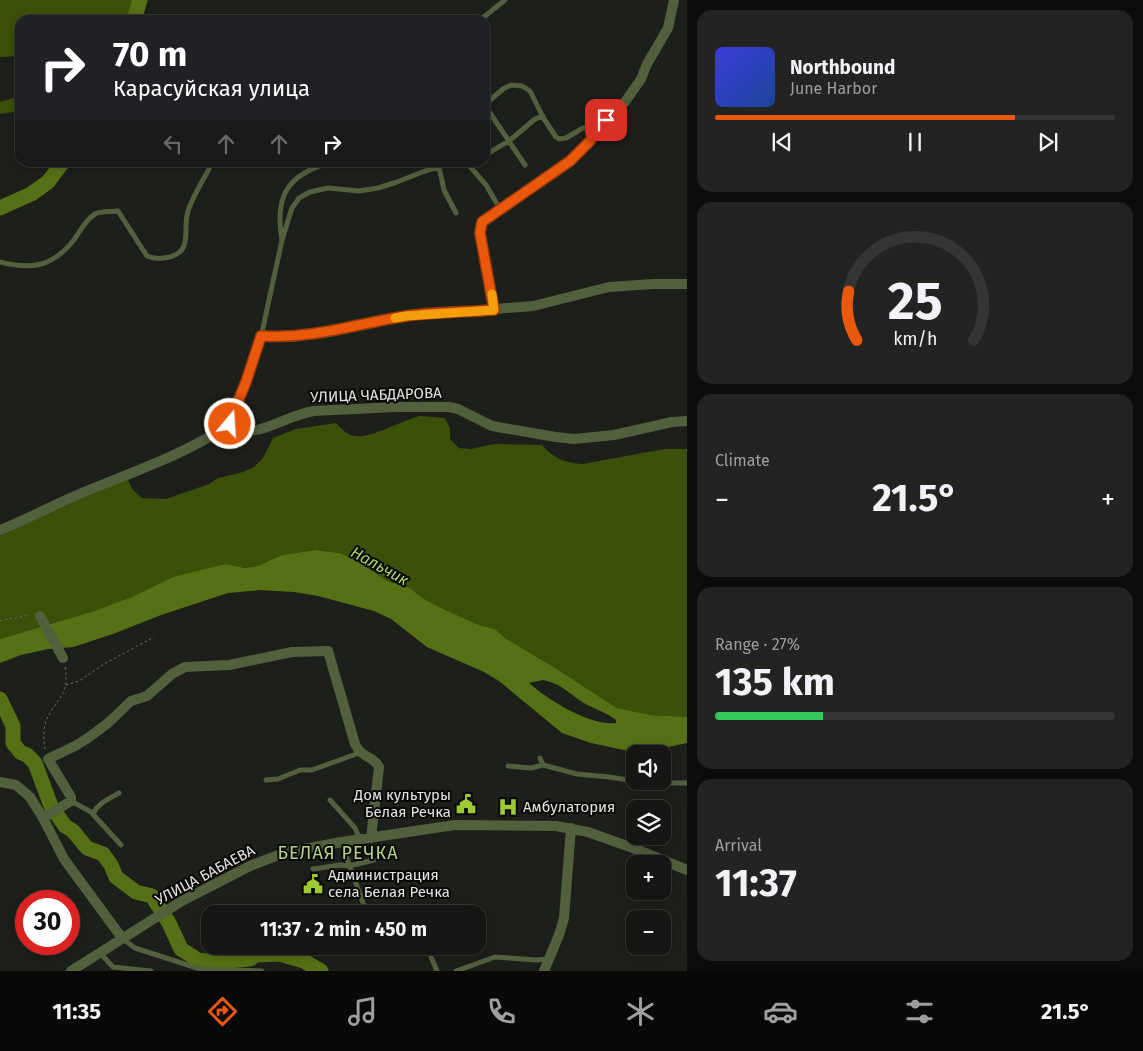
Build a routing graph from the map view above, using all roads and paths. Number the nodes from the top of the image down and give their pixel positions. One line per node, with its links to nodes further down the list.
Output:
1 (505, 0): 3 (lane)
2 (674, 0): 7 (street)
3 (486, 15)
4 (490, 100): 6 (lane)
5 (490, 115): 8 (lane)
6 (543, 116): 7 (lane); 8 (lane)
7 (597, 128): 15 (street)
8 (509, 141): 9 (lane); 10 (lane)
9 (490, 152)
10 (525, 164)
11 (209, 167): 18 (lane)
12 (316, 167): 17 (lane)
13 (439, 167): 16 (lane); 17 (lane)
14 (473, 167): 15 (lane)
15 (500, 209): 20 (street)
16 (456, 213)
17 (282, 240): 21 (lane)
18 (0, 262)
19 (687, 284): 20 (street)
20 (494, 310): 21 (street)
21 (261, 336): 23 (street)
22 (687, 420): 23 (street, УЛИЦА ЧАБДАРОВА)
23 (230, 424): 24 (street)
24 (0, 530)
25 (41, 617): 26 (path); 28 (street)
26 (0, 621)
27 (154, 637): 29 (path)
28 (62, 657): 29 (path)
29 (66, 685): 32 (path)
30 (359, 753): 32 (street); 35 (lane); 44 (street)
31 (540, 758): 33 (lane)
32 (48, 759): 40 (street)
33 (543, 765): 34 (lane); 37 (lane)
34 (508, 766)
35 (266, 780)
36 (0, 782): 42 (street)
37 (687, 784)
38 (119, 793): 41 (lane)
39 (330, 800): 45 (lane)
40 (69, 802): 41 (lane); 42 (street)
41 (92, 814): 47 (lane)
42 (46, 817): 53 (street)
43 (571, 828): 44 (street, УЛИЦА БАБАЕВА); 51 (street, УЛИЦА БАБАЕВА); 56 (street)
44 (371, 838): 45 (street, УЛИЦА БАБАЕВА)
45 (360, 840): 46 (street, УЛИЦА БАБАЕВА)
46 (341, 842): 49 (lane); 53 (street, УЛИЦА БАБАЕВА)
47 (121, 845)
48 (374, 860): 49 (lane)
49 (349, 866): 50 (lane); 52 (lane)
50 (313, 870)
51 (687, 870)
52 (364, 905)
53 (122, 938): 54 (street, УЛИЦА БАБАЕВА); 59 (lane)
54 (100, 952): 57 (street, УЛИЦА БАБАЕВА); 58 (lane)
55 (431, 957): 60 (lane)
56 (548, 958): 61 (lane); 62 (street)
57 (71, 971)
58 (151, 971)
59 (262, 971)
60 (437, 971)
61 (456, 971)
62 (544, 971)

